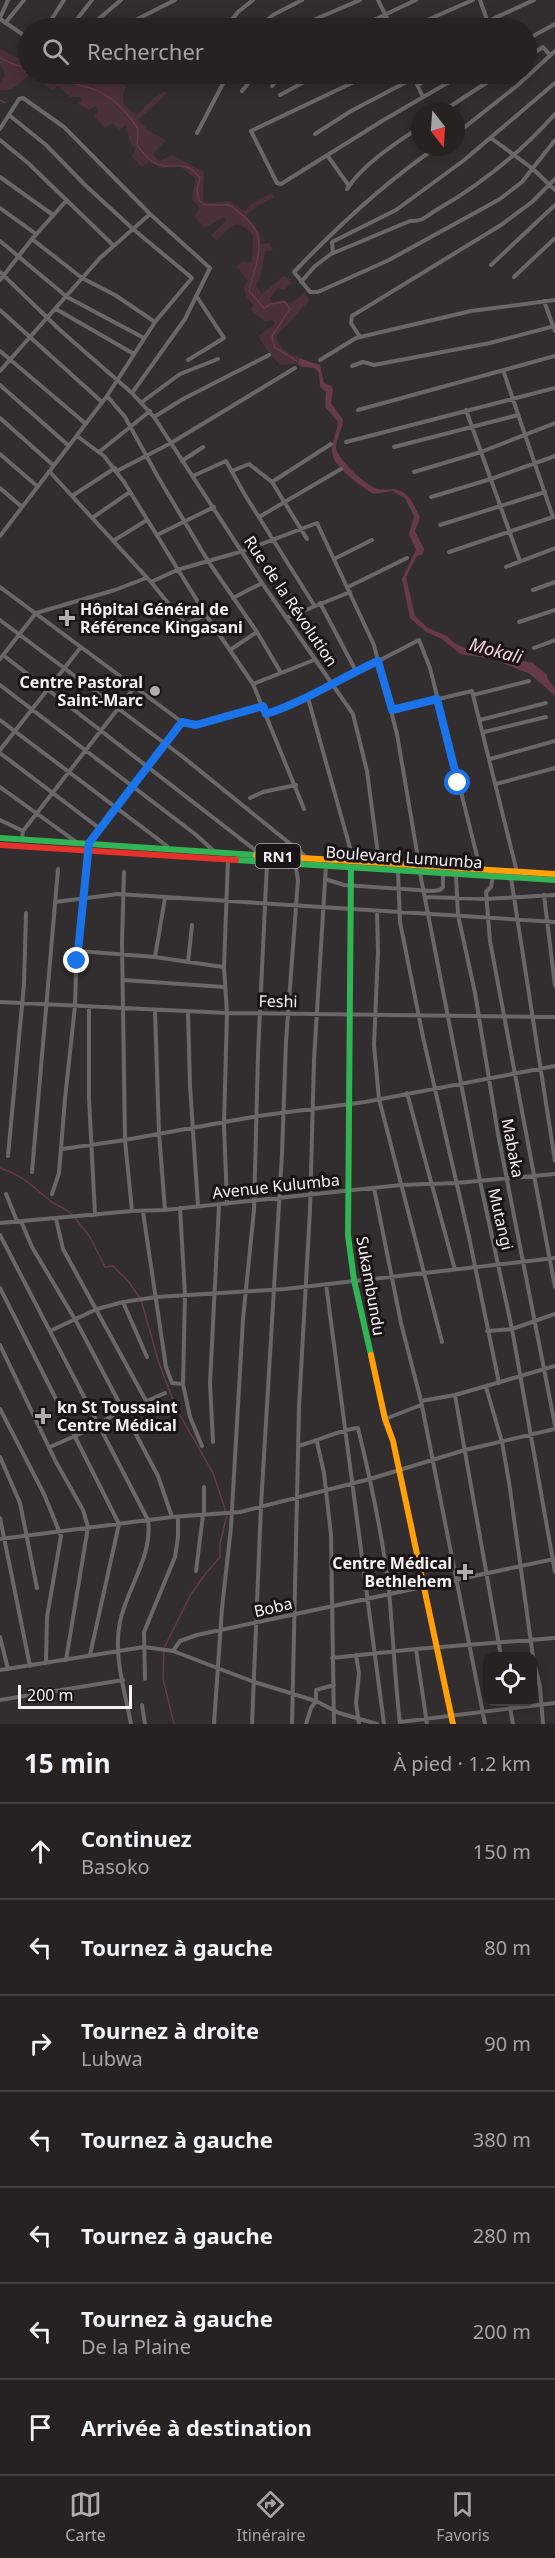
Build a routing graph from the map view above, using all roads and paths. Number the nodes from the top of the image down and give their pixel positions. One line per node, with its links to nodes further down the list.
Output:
1 (8, 0): 28 (street)
2 (24, 0): 29 (street)
3 (64, 0): 16 (street)
4 (92, 0): 17 (street)
5 (122, 0): 18 (street)
6 (175, 0): 19 (street)
7 (253, 0): 20 (street)
8 (302, 0): 21 (street)
9 (360, 0): 22 (street)
10 (378, 0): 15 (street)
11 (416, 0): 15 (street)
12 (472, 0): 25 (street)
13 (480, 0): 26 (street)
14 (534, 0): 27 (street)
15 (385, 15): 23 (street); 24 (street)
16 (52, 18)
17 (78, 18)
18 (100, 18)
19 (140, 18)
20 (233, 18)
21 (270, 18)
22 (318, 18)
23 (379, 18)
24 (387, 18)
25 (432, 18)
26 (486, 18)
27 (496, 18)
28 (0, 19): 29 (street)
29 (6, 22): 31 (street)
30 (555, 24): 32 (street)
31 (18, 31)
32 (537, 34)
33 (537, 51): 35 (street)
34 (555, 51): 35 (street)
35 (550, 55): 36 (street)
36 (537, 67)
37 (223, 84): 55 (street)
38 (249, 84): 47 (street)
39 (300, 84): 48 (street)
40 (350, 84): 61 (street)
41 (399, 84): 57 (street)
42 (446, 84): 49 (street)
43 (485, 84): 50 (street)
44 (519, 84): 53 (street)
45 (555, 84): 58 (street)
46 (418, 85): 49 (street)
47 (243, 92)
48 (280, 95)
49 (423, 97): 61 (street)
50 (457, 102)
51 (555, 114): 62 (street)
52 (9, 115): 54 (street); 72 (street); 74 (street)
53 (465, 128)
54 (0, 129)
55 (197, 133)
56 (411, 133): 61 (street)
57 (315, 134)
58 (491, 138): 62 (street); 80 (street)
59 (0, 140): 69 (street)
60 (555, 141): 64 (street)
61 (327, 155)
62 (513, 155): 64 (street); 80 (street)
63 (424, 156): 87 (street)
64 (533, 169): 67 (street); 87 (street)
65 (0, 177): 73 (street)
66 (555, 179): 67 (street)
67 (550, 185): 68 (street); 97 (street)
68 (555, 190)
69 (67, 200): 73 (street); 79 (street)
70 (555, 205): 82 (street)
71 (0, 208): 75 (street)
72 (150, 214): 74 (street); 89 (street)
73 (53, 215): 75 (street)
74 (133, 229): 79 (street); 95 (street)
75 (36, 234): 77 (street)
76 (555, 238): 84 (street)
77 (32, 239): 81 (street); 85 (street)
78 (0, 241): 81 (street)
79 (113, 245): 85 (street)
80 (333, 253): 87 (street)
81 (18, 256): 83 (street); 88 (street)
82 (491, 265)
83 (2, 274): 86 (street); 94 (street, Rue de la Révolution)
84 (514, 277)
85 (82, 278): 88 (street); 95 (street)
86 (0, 280)
87 (301, 282)
88 (67, 297): 92 (street); 99 (street)
89 (197, 297): 106 (street); 115 (street)
90 (555, 300): 91 (street)
91 (544, 301): 96 (street); 97 (street)
92 (56, 309): 94 (street); 101 (street)
93 (0, 310): 98 (street)
94 (48, 317): 98 (street); 112 (street, Rue de la Révolution)
95 (155, 322): 99 (street)
96 (555, 328): 108 (street)
97 (360, 337): 107 (street)
98 (30, 338): 105 (street); 118 (street)
99 (144, 338): 101 (street)
100 (0, 351): 105 (street)
101 (134, 354): 112 (street)
102 (269, 355): 124 (street)
103 (555, 356): 110 (street)
104 (218, 359): 119 (street)
105 (11, 360): 111 (street); 127 (street)
106 (188, 360)
107 (320, 360)
108 (351, 366)
109 (295, 368): 133 (street)
110 (503, 370): 117 (street); 120 (street)
111 (0, 371)
112 (117, 381): 115 (street, Rue de la Révolution); 116 (street)
113 (0, 385): 135 (street)
114 (555, 388): 117 (street)
115 (132, 393): 119 (street, Rue de la Révolution)
116 (106, 396): 118 (street); 128 (street)
117 (513, 399): 121 (street); 123 (street)
118 (102, 402): 127 (street)
119 (142, 402): 122 (street, Rue de la Révolution)
120 (358, 410)
121 (466, 410): 129 (street); 132 (street)
122 (150, 411): 124 (street, Rue de la Révolution); 128 (street)
123 (518, 415): 129 (street); 130 (street)
124 (154, 417): 133 (street, Rue de la Révolution)
125 (0, 418): 145 (street)
126 (555, 423): 130 (street)
127 (86, 424): 131 (street)
128 (131, 426): 138 (street); 141 (street)
129 (471, 426): 137 (street); 139 (street)
130 (525, 435): 139 (street); 144 (street)
131 (77, 436): 135 (street); 138 (street)
132 (346, 442)
133 (171, 443): 141 (street); 143 (street, Rue de la Révolution)
134 (331, 444): 153 (street)
135 (69, 446): 145 (street)
136 (203, 447): 143 (street)
137 (394, 447)
138 (99, 452): 147 (street)
139 (481, 452): 150 (street); 152 (street)
140 (0, 454): 154 (street)
141 (146, 456): 147 (street); 168 (street)
142 (555, 456): 144 (street)
143 (182, 461): 151 (street, Rue de la Révolution)
144 (535, 463): 152 (street); 157 (street)
145 (53, 465): 148 (street)
146 (341, 469): 160 (street)
147 (116, 470): 156 (street); 158 (street)
148 (49, 471): 154 (street); 158 (street)
149 (232, 471): 151 (street); 153 (street); 164 (street)
150 (414, 472)
151 (193, 476): 162 (street, Rue de la Révolution)
152 (491, 479): 159 (street); 163 (street)
153 (272, 482): 160 (street)
154 (37, 486): 161 (street)
155 (0, 488): 161 (street)
156 (130, 492): 165 (street); 166 (street)
157 (545, 492): 163 (street); 167 (street)
158 (72, 496): 165 (street)
159 (431, 497)
160 (285, 502): 164 (street); 170 (street)
161 (21, 507): 173 (street)
162 (214, 507): 168 (street); 179 (street, Rue de la Révolution)
163 (501, 507): 169 (street); 171 (street)
164 (259, 517): 174 (street)
165 (92, 518): 177 (street)
166 (147, 520): 172 (street); 177 (street)
167 (554, 520): 171 (street)
168 (186, 521): 172 (street); 183 (street)
169 (440, 525)
170 (302, 528): 174 (street); 175 (street); 182 (street, Mutangi)
171 (510, 532): 180 (street); 184 (street)
172 (157, 535): 186 (street)
173 (0, 536)
174 (274, 539): 179 (street); 196 (street)
175 (307, 539)
176 (372, 540): 182 (street)
177 (113, 541): 187 (street)
178 (555, 548): 184 (street)
179 (243, 551): 183 (street); 190 (street, Rue de la Révolution)
180 (450, 552)
181 (407, 558): 192 (street)
182 (334, 559): 192 (street, Mutangi)
183 (208, 561): 186 (street); 194 (street)
184 (520, 561): 185 (street)
185 (506, 567)
186 (177, 570): 188 (street); 199 (street)
187 (146, 578): 188 (street); 198 (street)
188 (151, 582): 199 (street)
189 (555, 582): 193 (street)
190 (262, 583): 194 (street); 200 (street, Rue de la Révolution)
191 (0, 587): 198 (street)
192 (349, 589): 195 (street); 211 (street, Mutangi)
193 (533, 590)
194 (233, 598): 203 (street)
195 (321, 603): 196 (street); 213 (street)
196 (314, 605): 200 (street)
197 (555, 610): 202 (street)
198 (36, 613): 204 (street); 206 (street)
199 (206, 615): 208 (street)
200 (286, 618): 210 (street, Rue de la Révolution)
201 (0, 620): 204 (street)
202 (519, 622)
203 (257, 632): 208 (street); 214 (street)
204 (19, 635): 209 (street); 212 (street)
205 (555, 640): 207 (street)
206 (81, 647): 212 (street); 219 (street)
207 (534, 648)
208 (230, 650): 216 (street)
209 (2, 657): 220 (street)
210 (314, 660): 214 (street); 217 (street, Rue de la Révolution)
211 (378, 661): 213 (street); 223 (street); 227 (street, Mutangi)
212 (64, 669): 220 (street); 226 (street)
213 (356, 671): 217 (street)
214 (281, 673): 216 (street)
215 (529, 681): 221 (street)
216 (254, 684): 225 (street)
217 (332, 684): 222 (street); 269 (street, Rue de la Révolution)
218 (0, 685): 228 (street)
219 (134, 688): 226 (street); 233 (street)
220 (49, 690): 228 (street); 234 (street)
221 (472, 693): 223 (street); 232 (street)
222 (308, 698): 229 (street); 271 (street)
223 (437, 699): 227 (street); 273 (street)
224 (546, 703): 232 (street)
225 (263, 706): 229 (street); 233 (street)
226 (119, 709): 234 (street); 238 (street)
227 (392, 710): 272 (street, Mutangi)
228 (31, 711): 235 (street); 239 (street)
229 (266, 714): 246 (street)
230 (546, 717): 236 (street)
231 (0, 720): 235 (street)
232 (480, 720): 236 (street)
233 (182, 722): 238 (street)
234 (102, 729): 239 (street); 242 (street)
235 (15, 732): 240 (street); 244 (street)
236 (484, 732): 241 (street)
237 (555, 741): 241 (street)
238 (165, 744): 242 (street); 265 (street)
239 (84, 751): 244 (street); 247 (street)
240 (0, 752): 249 (street)
241 (490, 759): 245 (street)
242 (148, 765): 247 (street); 267 (street)
243 (555, 768): 245 (street)
244 (68, 771): 249 (street); 251 (street)
245 (496, 784): 280 (street)
246 (296, 785): 250 (street); 252 (street)
247 (131, 786): 251 (street); 264 (street)
248 (0, 787): 253 (street)
249 (52, 793): 253 (street); 255 (street)
250 (250, 798)
251 (115, 807): 255 (street); 262 (street)
252 (304, 809)
253 (34, 814): 256 (street); 259 (street)
254 (0, 820): 256 (street)
255 (99, 828): 261 (street)
256 (23, 831): 258 (street)
257 (0, 838): 258 (main road, Boulevard Lumumba / RN1)
258 (22, 839): 259 (main road, Boulevard Lumumba / RN1)
259 (77, 843): 261 (main road, Boulevard Lumumba / RN1)
260 (0, 845): 261 (main road, Boulevard Lumumba / RN1)
261 (88, 847): 263 (main road, Boulevard Lumumba / RN1); 295 (street)
262 (171, 848): 263 (main road, Boulevard Lumumba / RN1); 264 (main road, Boulevard Lumumba / RN1)
263 (151, 850): 264 (main road, Boulevard Lumumba / RN1)
264 (214, 854): 266 (main road, Boulevard Lumumba / RN1); 267 (main road, Boulevard Lumumba / RN1)
265 (307, 858): 267 (main road, Boulevard Lumumba / RN1); 271 (main road, Boulevard Lumumba / RN1)
266 (228, 859): 267 (main road, Boulevard Lumumba / RN1); 297 (street)
267 (264, 859): 268 (main road, Boulevard Lumumba / RN1); 298 (street)
268 (295, 863): 270 (main road, Boulevard Lumumba / RN1); 299 (street)
269 (379, 863): 271 (main road, Boulevard Lumumba / RN1); 272 (main road, Boulevard Lumumba / RN1)
270 (326, 865): 271 (main road, Boulevard Lumumba / RN1); 282 (street)
271 (353, 865): 275 (main road, Boulevard Lumumba / RN1); 284 (main road, Sukambundu)
272 (419, 868): 275 (main road, Boulevard Lumumba / RN1); 276 (main road, Boulevard Lumumba / RN1); 286 (street, Mutangi)
273 (480, 868): 276 (main road, Boulevard Lumumba / RN1); 280 (main road, Boulevard Lumumba / RN1)
274 (58, 869): 296 (street)
275 (398, 871): 285 (street)
276 (444, 871): 278 (main road, Boulevard Lumumba / RN1); 286 (street)
277 (124, 872): 287 (street)
278 (456, 874): 281 (main road, Boulevard Lumumba / RN1); 291 (street, Mabaka)
279 (555, 874): 280 (main road, Boulevard Lumumba / RN1)
280 (515, 875): 281 (main road, Boulevard Lumumba / RN1); 283 (main road, Boulevard Lumumba / RN1); 294 (street)
281 (493, 876): 293 (street)
282 (325, 879): 284 (street); 300 (street)
283 (555, 880)
284 (351, 886): 285 (street); 301 (main road, Sukambundu)
285 (399, 888): 286 (street); 303 (street)
286 (424, 890): 290 (street, Mutangi)
287 (123, 895): 292 (street); 295 (street); 313 (street)
288 (544, 895): 289 (street); 294 (street); 309 (street)
289 (555, 895)
290 (426, 897): 291 (street); 305 (street, Mutangi)
291 (456, 897): 293 (street); 306 (street, Mabaka)
292 (165, 898): 297 (street); 314 (street)
293 (486, 899): 294 (street); 307 (street)
294 (514, 899): 308 (street)
295 (82, 900): 296 (street); 312 (street)
296 (55, 902): 322 (street)
297 (226, 902): 298 (street); 316 (street)
298 (264, 904): 299 (street); 329 (street)
299 (296, 906): 300 (street); 330 (street)
300 (323, 907): 301 (street); 331 (street)
301 (350, 909): 302 (street); 332 (main road, Sukambundu)
302 (377, 911): 303 (street); 334 (street)
303 (400, 912): 305 (street); 335 (street)
304 (26, 913): 321 (street)
305 (428, 914): 306 (street); 333 (street, Mutangi)
306 (458, 915): 307 (street); 337 (street, Mabaka)
307 (487, 917): 308 (street); 336 (street)
308 (517, 918): 309 (street); 339 (street)
309 (547, 922): 310 (street); 318 (street)
310 (555, 922)
311 (192, 925): 315 (street)
312 (78, 951): 313 (street); 323 (street)
313 (122, 955): 314 (street); 317 (street)
314 (155, 957): 315 (street)
315 (188, 962): 316 (street)
316 (224, 967): 319 (street)
317 (123, 980): 319 (street); 325 (street)
318 (555, 986)
319 (224, 987): 328 (street)
320 (0, 1002): 321 (street, Feshi)
321 (22, 1003): 322 (street, Feshi); 358 (street)
322 (47, 1004): 323 (street, Feshi); 360 (street)
323 (75, 1006): 324 (street, Feshi); 357 (street)
324 (89, 1007): 325 (street, Feshi); 356 (street)
325 (124, 1008): 326 (street, Feshi); 355 (street)
326 (155, 1011): 327 (street, Feshi); 354 (street)
327 (188, 1012): 328 (street, Feshi); 353 (street)
328 (227, 1013): 329 (street, Feshi); 352 (street)
329 (261, 1013): 330 (street, Feshi); 351 (street)
330 (289, 1014): 331 (street, Feshi); 350 (street)
331 (319, 1014): 332 (street, Feshi); 349 (street)
332 (348, 1014): 334 (street, Feshi); 348 (main road, Sukambundu)
333 (448, 1014): 335 (street, Feshi); 337 (street, Feshi); 344 (street, Mutangi)
334 (376, 1015): 335 (street, Feshi); 347 (street)
335 (419, 1016): 345 (street)
336 (505, 1016): 337 (street, Feshi); 339 (street, Feshi); 342 (street)
337 (479, 1017): 343 (street, Mabaka)
338 (555, 1017): 339 (street, Feshi)
339 (533, 1018): 341 (street)
340 (555, 1066): 341 (street)
341 (540, 1068): 342 (street); 359 (street)
342 (514, 1074): 343 (street); 362 (street)
343 (489, 1077): 344 (street); 363 (street, Mabaka)
344 (461, 1083): 345 (street); 364 (street, Mutangi)
345 (436, 1087): 346 (street); 366 (street)
346 (407, 1093): 347 (street); 365 (street)
347 (380, 1099): 348 (street); 367 (street)
348 (349, 1105): 349 (street); 369 (main road, Sukambundu)
349 (313, 1108): 350 (street); 372 (street)
350 (282, 1113): 351 (street); 373 (street)
351 (258, 1116): 352 (street); 374 (street)
352 (224, 1124): 353 (street); 375 (street)
353 (193, 1129): 354 (street); 377 (street)
354 (159, 1133): 355 (street); 380 (street)
355 (125, 1140): 356 (street); 379 (street)
356 (91, 1146): 357 (street); 382 (street)
357 (62, 1149): 371 (street)
358 (8, 1156)
359 (555, 1161)
360 (32, 1172)
361 (555, 1174): 362 (street, Avenue Kulumba)
362 (533, 1176): 363 (street, Avenue Kulumba); 387 (street)
363 (507, 1179): 364 (street, Avenue Kulumba); 389 (street, Mabaka)
364 (480, 1181): 366 (street, Avenue Kulumba); 390 (street, Mutangi)
365 (432, 1184): 366 (street, Avenue Kulumba); 367 (street, Avenue Kulumba); 392 (street)
366 (456, 1184): 391 (street)
367 (401, 1185): 368 (street, Avenue Kulumba); 393 (street)
368 (374, 1188): 369 (street, Avenue Kulumba); 394 (street)
369 (348, 1191): 372 (street, Avenue Kulumba); 395 (main road, Sukambundu)
370 (6, 1194): 384 (street)
371 (52, 1194)
372 (310, 1194): 373 (street, Avenue Kulumba); 397 (street)
373 (278, 1198): 374 (street, Avenue Kulumba); 400 (street)
374 (254, 1201): 375 (street, Avenue Kulumba); 401 (street)
375 (227, 1204): 376 (street, Avenue Kulumba)
376 (219, 1205): 377 (street, Avenue Kulumba); 402 (street)
377 (198, 1206): 378 (street, Avenue Kulumba)
378 (180, 1208): 380 (street, Avenue Kulumba); 403 (street)
379 (132, 1210): 381 (street, Avenue Kulumba); 382 (street, Avenue Kulumba)
380 (165, 1210): 381 (street, Avenue Kulumba)
381 (143, 1212): 404 (street)
382 (95, 1215): 383 (street, Avenue Kulumba)
383 (56, 1219): 384 (street, Avenue Kulumba); 406 (street)
384 (19, 1221): 385 (street, Avenue Kulumba); 408 (street)
385 (0, 1223)
386 (0, 1235): 411 (street)
387 (549, 1258): 388 (street); 389 (street); 398 (street)
388 (555, 1258)
389 (524, 1261): 390 (street); 409 (street, Mabaka)
390 (498, 1263): 391 (street); 410 (street, Mutangi)
391 (475, 1268): 392 (street); 412 (street)
392 (454, 1270): 393 (street)
393 (425, 1273): 394 (street); 413 (street)
394 (392, 1276): 395 (street); 425 (street)
395 (354, 1280): 396 (street); 429 (main road, Sukambundu)
396 (326, 1284): 397 (street); 432 (street)
397 (306, 1286): 400 (street); 439 (street)
398 (555, 1287)
399 (0, 1288): 433 (street)
400 (273, 1290): 401 (street); 450 (street)
401 (247, 1292): 402 (street); 451 (street)
402 (216, 1294): 403 (street); 435 (street)
403 (185, 1295): 404 (street); 420 (street)
404 (157, 1297): 405 (street); 420 (street)
405 (123, 1302): 406 (street); 415 (street)
406 (97, 1309): 408 (street); 424 (street)
407 (555, 1314): 409 (street)
408 (76, 1321): 411 (street); 428 (street)
409 (535, 1322): 410 (street); 417 (street, Mabaka)
410 (512, 1329): 412 (street); 418 (street, Mutangi)
411 (50, 1331): 430 (street)
412 (487, 1331): 419 (street)
413 (442, 1341)
414 (0, 1345): 440 (street)
415 (147, 1357)
416 (555, 1366): 417 (street)
417 (546, 1371): 418 (street); 431 (street, Mabaka)
418 (519, 1378): 419 (street); 434 (street, Mutangi)
419 (499, 1383): 421 (street)
420 (183, 1384): 438 (street)
421 (486, 1387): 423 (street); 437 (street)
422 (165, 1393): 424 (street)
423 (455, 1395): 425 (street); 441 (street)
424 (147, 1401): 426 (street)
425 (421, 1403): 429 (street); 443 (street)
426 (150, 1408)
427 (0, 1409): 459 (street)
428 (121, 1410): 430 (street); 453 (street)
429 (385, 1419): 444 (main road, Sukambundu)
430 (99, 1423): 433 (street); 456 (street)
431 (555, 1427): 434 (street)
432 (346, 1432): 436 (street); 445 (street); 446 (street)
433 (75, 1436): 440 (street); 457 (street)
434 (532, 1436): 437 (street); 462 (street, Mutangi)
435 (213, 1442)
436 (317, 1442): 439 (street); 448 (street)
437 (502, 1442): 441 (street); 463 (street)
438 (202, 1446)
439 (298, 1446): 449 (street)
440 (50, 1447): 458 (street)
441 (465, 1450): 443 (street); 466 (street)
442 (0, 1457): 460 (street)
443 (433, 1461): 444 (street); 467 (street)
444 (398, 1471): 445 (street); 468 (main road, Sukambundu)
445 (370, 1479): 446 (street); 470 (street)
446 (353, 1483): 448 (street); 471 (street)
447 (204, 1487): 452 (street)
448 (326, 1490): 449 (street); 472 (street)
449 (299, 1496): 450 (street); 473 (street)
450 (261, 1506): 451 (street); 474 (street)
451 (228, 1514): 452 (street); 475 (street)
452 (203, 1515): 454 (street); 464 (street)
453 (172, 1517): 454 (street); 456 (street)
454 (178, 1517): 481 (street)
455 (0, 1518): 461 (street)
456 (148, 1520): 457 (street); 484 (street)
457 (119, 1524): 458 (street); 489 (street)
458 (88, 1527): 459 (street); 492 (street)
459 (60, 1532): 460 (street); 493 (street)
460 (27, 1536): 461 (street); 469 (street)
461 (2, 1539): 494 (street)
462 (554, 1559): 463 (street, Boba); 465 (street, Mutangi)
463 (521, 1567): 466 (street, Boba); 478 (street)
464 (196, 1571)
465 (555, 1572)
466 (485, 1573): 467 (street, Boba); 479 (street)
467 (456, 1579): 468 (street, Boba); 480 (street)
468 (425, 1587): 470 (street, Boba); 482 (main road, Sukambundu)
469 (37, 1588)
470 (389, 1594): 471 (street, Boba); 486 (street)
471 (368, 1597): 472 (street, Boba); 488 (street)
472 (332, 1605): 473 (street, Boba); 491 (street)
473 (293, 1615): 474 (street, Boba); 502 (street)
474 (256, 1623): 475 (street, Boba); 500 (street)
475 (221, 1631): 485 (street, Boba); 496 (street)
476 (0, 1637): 495 (street)
477 (555, 1638): 478 (street)
478 (532, 1640): 479 (street); 506 (street)
479 (499, 1641): 480 (street); 487 (street)
480 (470, 1644): 482 (street); 511 (street)
481 (144, 1647): 484 (street); 485 (street); 498 (street)
482 (435, 1647): 483 (street); 512 (main road, Sukambundu)
483 (416, 1649): 486 (street); 514 (street)
484 (119, 1651): 489 (street); 499 (street)
485 (173, 1651): 496 (street)
486 (392, 1652): 488 (street); 515 (street)
487 (500, 1652)
488 (376, 1653): 490 (street); 525 (street)
489 (90, 1655): 492 (street)
490 (356, 1655): 491 (street); 513 (street)
491 (332, 1658): 501 (street)
492 (66, 1659): 493 (street)
493 (46, 1663): 494 (street)
494 (30, 1665): 495 (street)
495 (8, 1669): 497 (street)
496 (218, 1669): 500 (street); 518 (street)
497 (0, 1670)
498 (145, 1679)
499 (123, 1680): 503 (street); 516 (street)
500 (254, 1682): 502 (street); 519 (street)
501 (334, 1685): 504 (street); 509 (street)
502 (294, 1694): 504 (street); 520 (street)
503 (0, 1700)
504 (316, 1701): 509 (street); 521 (street)
505 (555, 1703): 506 (street)
506 (540, 1704): 510 (street); 529 (street)
507 (142, 1705): 517 (street)
508 (510, 1706): 510 (street)
509 (334, 1709): 513 (street); 522 (street)
510 (511, 1709): 511 (street); 528 (street)
511 (483, 1712): 512 (street); 527 (street)
512 (451, 1715): 514 (street); 526 (main road, Sukambundu)
513 (358, 1717): 523 (street); 524 (street)
514 (427, 1721): 515 (street)
515 (400, 1723)
516 (131, 1724)
517 (145, 1724)
518 (214, 1724)
519 (252, 1724)
520 (292, 1724)
521 (306, 1724)
522 (334, 1724)
523 (359, 1724)
524 (377, 1724)
525 (384, 1724)
526 (453, 1724)
527 (485, 1724)
528 (513, 1724)
529 (543, 1724)

